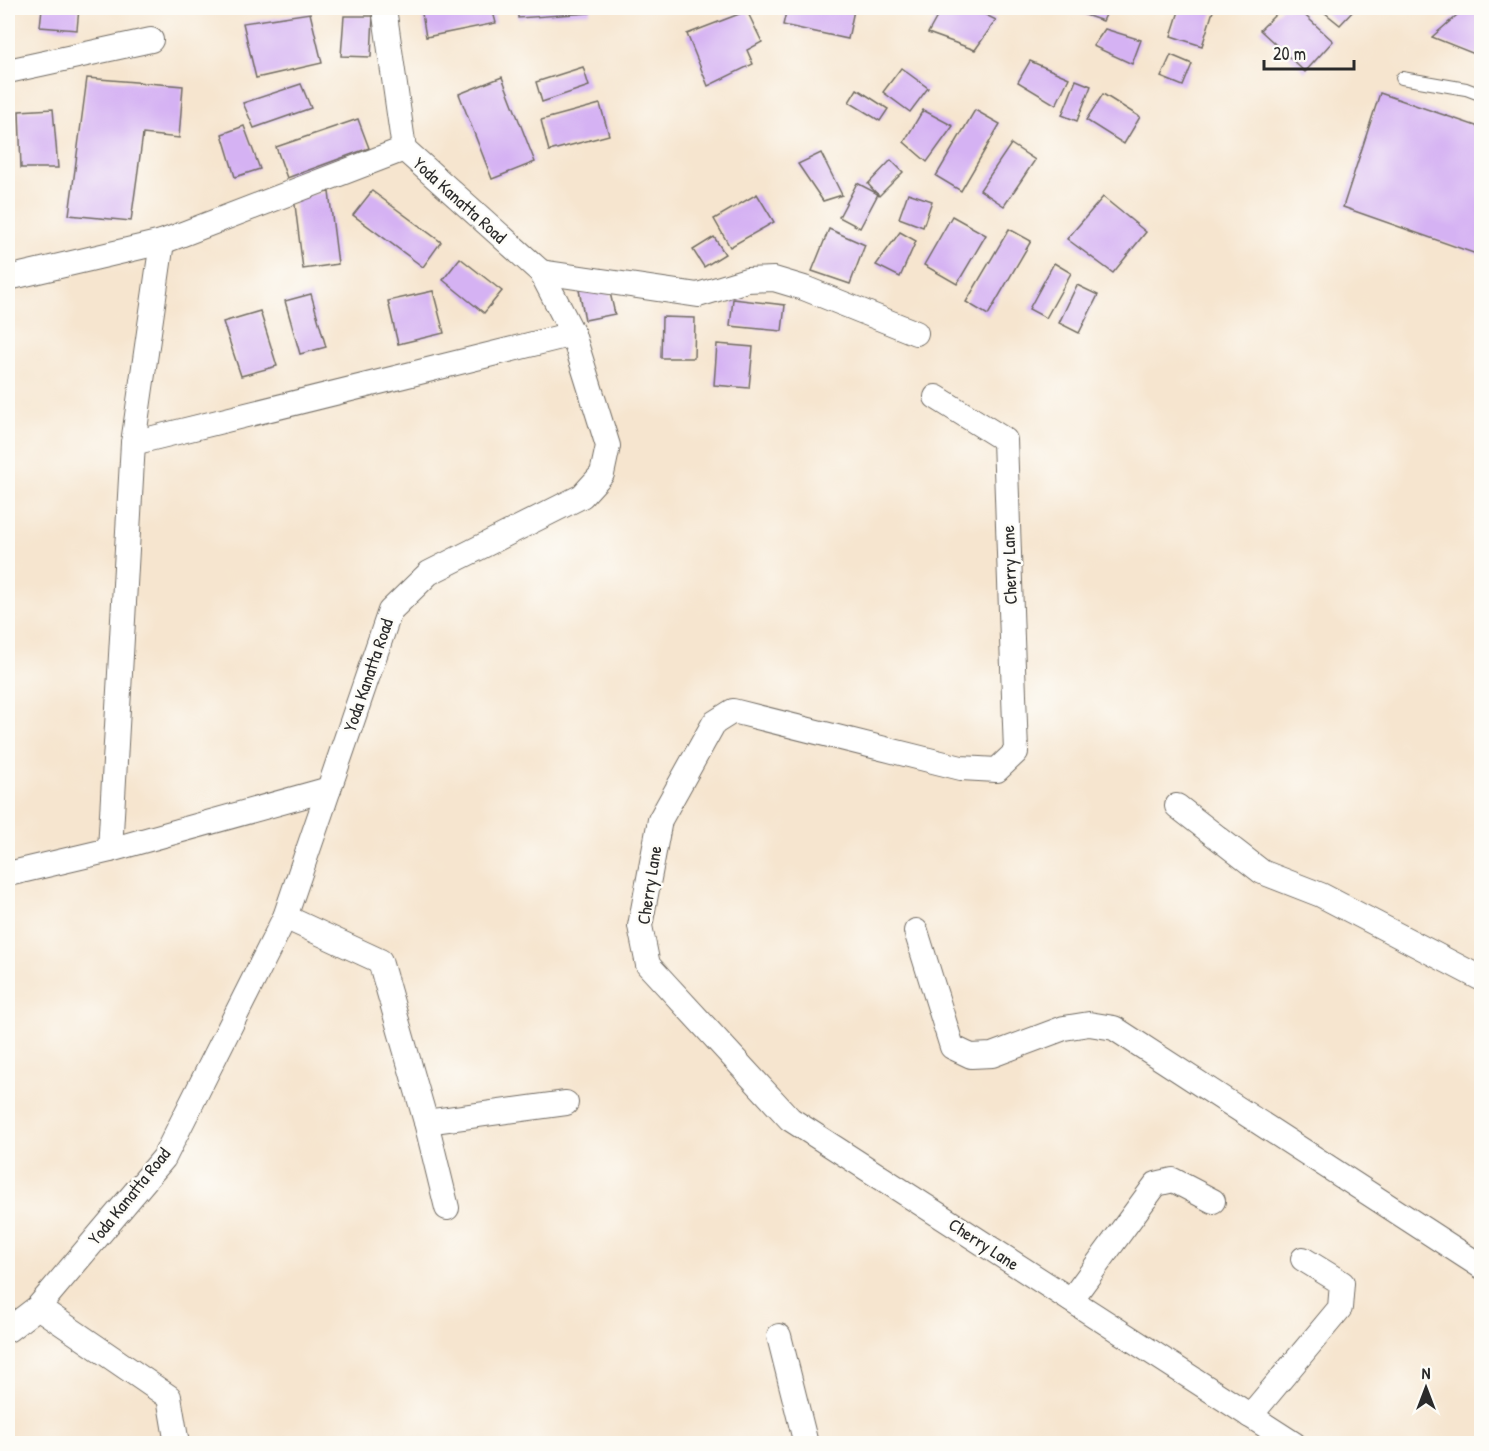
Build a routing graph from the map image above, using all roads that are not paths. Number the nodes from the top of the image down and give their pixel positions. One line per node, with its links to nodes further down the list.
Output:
1 (384, 8): 6 (street, Yoda Kanatta Road)
2 (151, 40): 3 (street)
3 (8, 71)
4 (1402, 78): 5 (lane)
5 (1482, 95)
6 (404, 149): 7 (street); 8 (street, Yoda Kanatta Road)
7 (162, 242): 9 (street); 13 (street)
8 (541, 272): 10 (street); 11 (street, Yoda Kanatta Road)
9 (8, 278)
10 (916, 333)
11 (573, 334): 13 (street); 14 (street, Yoda Kanatta Road)
12 (936, 397): 27 (street, Cherry Lane)
13 (133, 443): 16 (street)
14 (329, 789): 16 (street); 18 (street, Yoda Kanatta Road)
15 (1177, 806): 20 (street)
16 (110, 849): 17 (street)
17 (8, 874)
18 (285, 917): 22 (street); 28 (street, Yoda Kanatta Road)
19 (916, 931): 26 (street)
20 (1482, 979)
21 (566, 1103): 22 (street)
22 (426, 1122): 24 (street)
23 (1213, 1201): 27 (street)
24 (447, 1208)
25 (1303, 1259): 31 (street)
26 (1482, 1267)
27 (1071, 1300): 31 (street, Cherry Lane)
28 (38, 1307): 29 (street, Yoda Kanatta Road); 32 (street)
29 (8, 1330)
30 (779, 1336): 33 (street)
31 (1250, 1416): 34 (street, Cherry Lane)
32 (177, 1443)
33 (806, 1443)
34 (1294, 1443)

